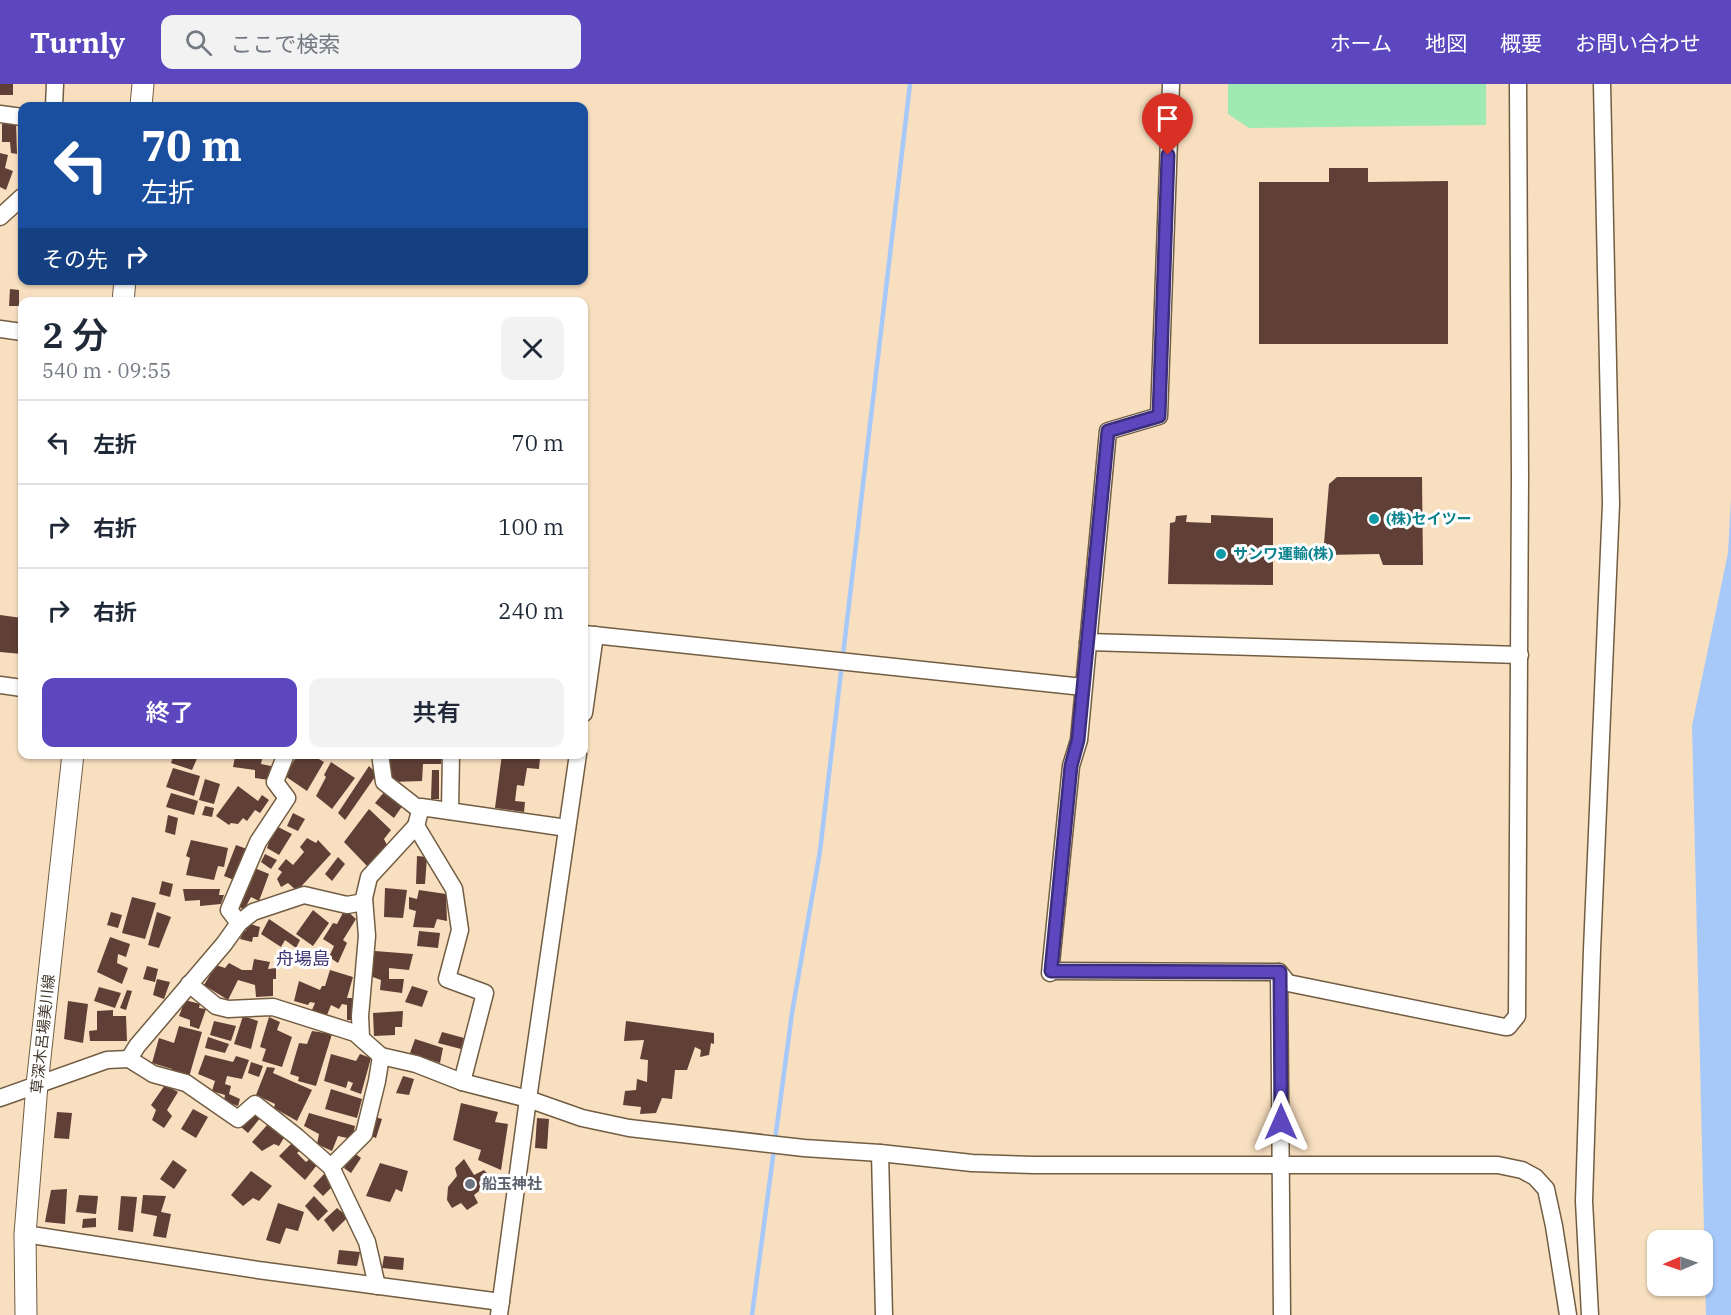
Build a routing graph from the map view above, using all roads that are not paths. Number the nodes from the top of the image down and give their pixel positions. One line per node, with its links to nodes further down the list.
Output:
1 (55, 84): 6 (street)
2 (143, 84): 7 (main road)
3 (1171, 84): 15 (street)
4 (1518, 84): 17 (street)
5 (1602, 84): 50 (street)
6 (54, 102)
7 (141, 102)
8 (0, 114): 9 (street)
9 (18, 116)
10 (18, 201): 11 (street)
11 (0, 217)
12 (0, 329): 13 (street)
13 (18, 331)
14 (589, 635): 16 (street); 20 (street)
15 (1088, 642): 17 (street); 20 (street)
16 (588, 651)
17 (1520, 655): 31 (street)
18 (0, 685): 19 (street)
19 (18, 687)
20 (1083, 687): 31 (street)
21 (72, 759): 37 (main road, 草深木呂場美川線)
22 (284, 759): 30 (street)
23 (381, 759): 27 (street)
24 (451, 759): 26 (street)
25 (577, 759): 28 (street)
26 (450, 811): 27 (street); 28 (street)
27 (418, 818): 29 (street); 36 (street)
28 (567, 828): 39 (street)
29 (364, 902): 30 (street); 33 (street)
30 (239, 923): 32 (street)
31 (1280, 972): 41 (street)
32 (189, 984): 33 (street); 35 (street)
33 (361, 1037): 34 (street)
34 (381, 1056): 36 (street); 42 (street)
35 (129, 1059): 37 (street); 42 (street)
36 (462, 1082): 39 (street)
37 (37, 1085): 38 (street); 43 (main road, 草深木呂場美川線)
38 (0, 1098)
39 (528, 1099): 40 (street); 45 (street)
40 (880, 1153): 41 (street); 47 (street)
41 (1281, 1165): 48 (street); 49 (street)
42 (331, 1167): 44 (street)
43 (25, 1234): 44 (street); 46 (main road, 草深木呂場美川線)
44 (377, 1286): 45 (street)
45 (500, 1309)
46 (26, 1315)
47 (884, 1315)
48 (1282, 1315)
49 (1568, 1315)
50 (1590, 1315)

